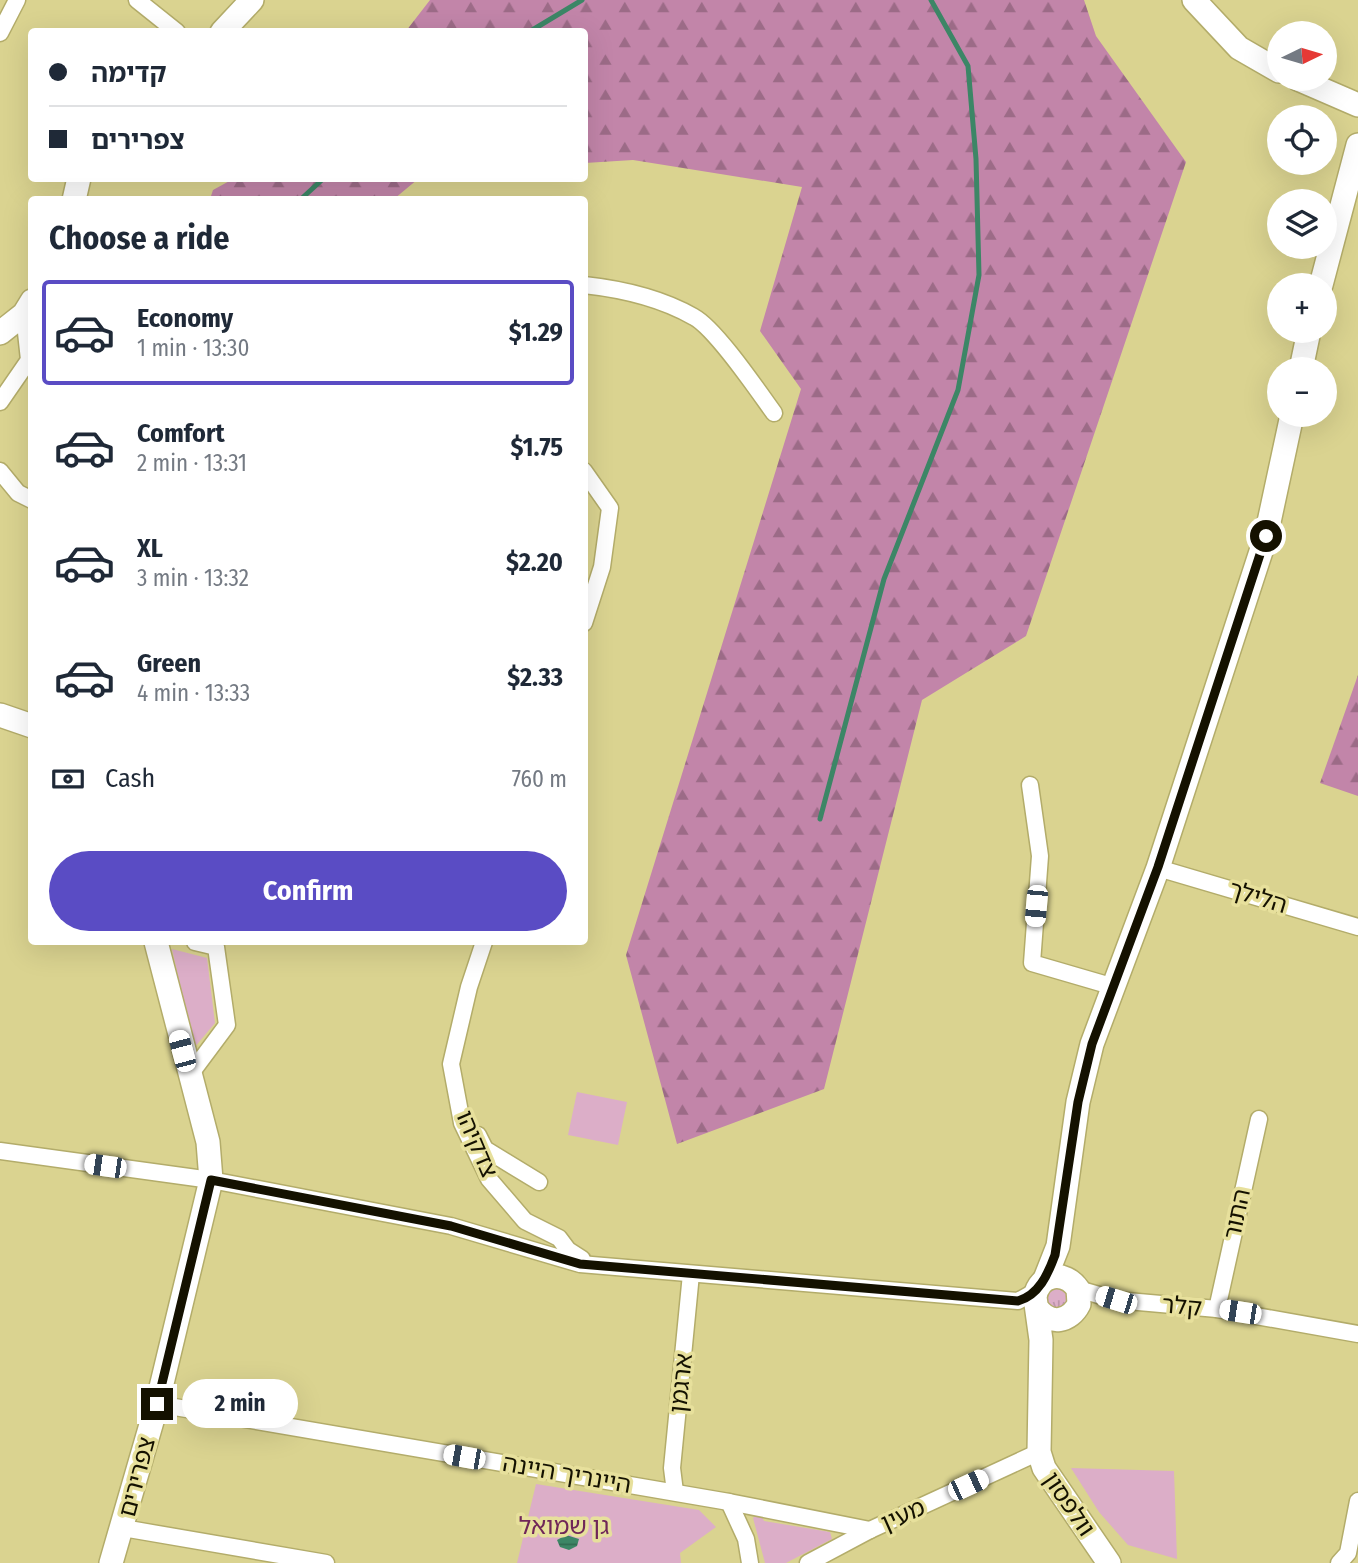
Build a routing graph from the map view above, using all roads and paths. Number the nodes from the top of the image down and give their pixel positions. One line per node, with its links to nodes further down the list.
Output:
1 (17, 0): 7 (street)
2 (137, 0): 5 (street)
3 (251, 0): 6 (street)
4 (1194, 0): 8 (street)
5 (172, 28)
6 (226, 28)
7 (0, 33)
8 (1267, 64)
9 (1326, 91): 10 (street)
10 (1358, 105)
11 (1358, 145): 12 (street)
12 (1324, 273)
13 (588, 285): 18 (street)
14 (28, 308): 15 (street)
15 (0, 332)
16 (28, 361): 17 (street)
17 (0, 402)
18 (774, 413)
19 (1289, 427): 27 (street)
20 (0, 471): 22 (street)
21 (588, 477): 23 (street)
22 (28, 498)
23 (588, 611)
24 (0, 715): 25 (street)
25 (28, 725)
26 (1030, 785): 32 (street)
27 (1158, 867): 28 (street, הלילך); 32 (street)
28 (1358, 927)
29 (157, 945): 34 (street, צפרירים)
30 (208, 945): 34 (street)
31 (483, 945): 33 (street, צדקיהו)
32 (1111, 986): 43 (street)
33 (454, 1052): 37 (street); 41 (street, צדקיהו)
34 (189, 1076): 38 (street, צפרירים)
35 (1259, 1119): 44 (street, התור)
36 (0, 1151): 38 (street)
37 (512, 1166): 39 (street); 40 (street)
38 (211, 1180): 41 (street); 48 (street, צפרירים)
39 (539, 1182)
40 (502, 1184)
41 (580, 1264): 42 (street)
42 (691, 1274): 43 (street); 50 (street, ארגמן)
43 (1057, 1296): 44 (street, קלר); 49 (street, וולפסון)
44 (1217, 1309): 46 (street, קלר)
45 (1358, 1322): 46 (street, קלר)
46 (1331, 1327): 47 (street, קלר)
47 (1358, 1334)
48 (157, 1404): 50 (street, היינריך היינה); 53 (street, צפרירים)
49 (1039, 1452): 54 (street, מעין); 59 (street, וולפסון)
50 (675, 1492): 52 (street, היינריך היינה)
51 (1358, 1500): 60 (street)
52 (729, 1502): 54 (street, היינריך היינה); 57 (street)
53 (123, 1528): 55 (street, צפרירים); 56 (street)
54 (870, 1530): 58 (street, מעין)
55 (111, 1563)
56 (326, 1563)
57 (750, 1563)
58 (808, 1563)
59 (1109, 1563)
60 (1339, 1563)

